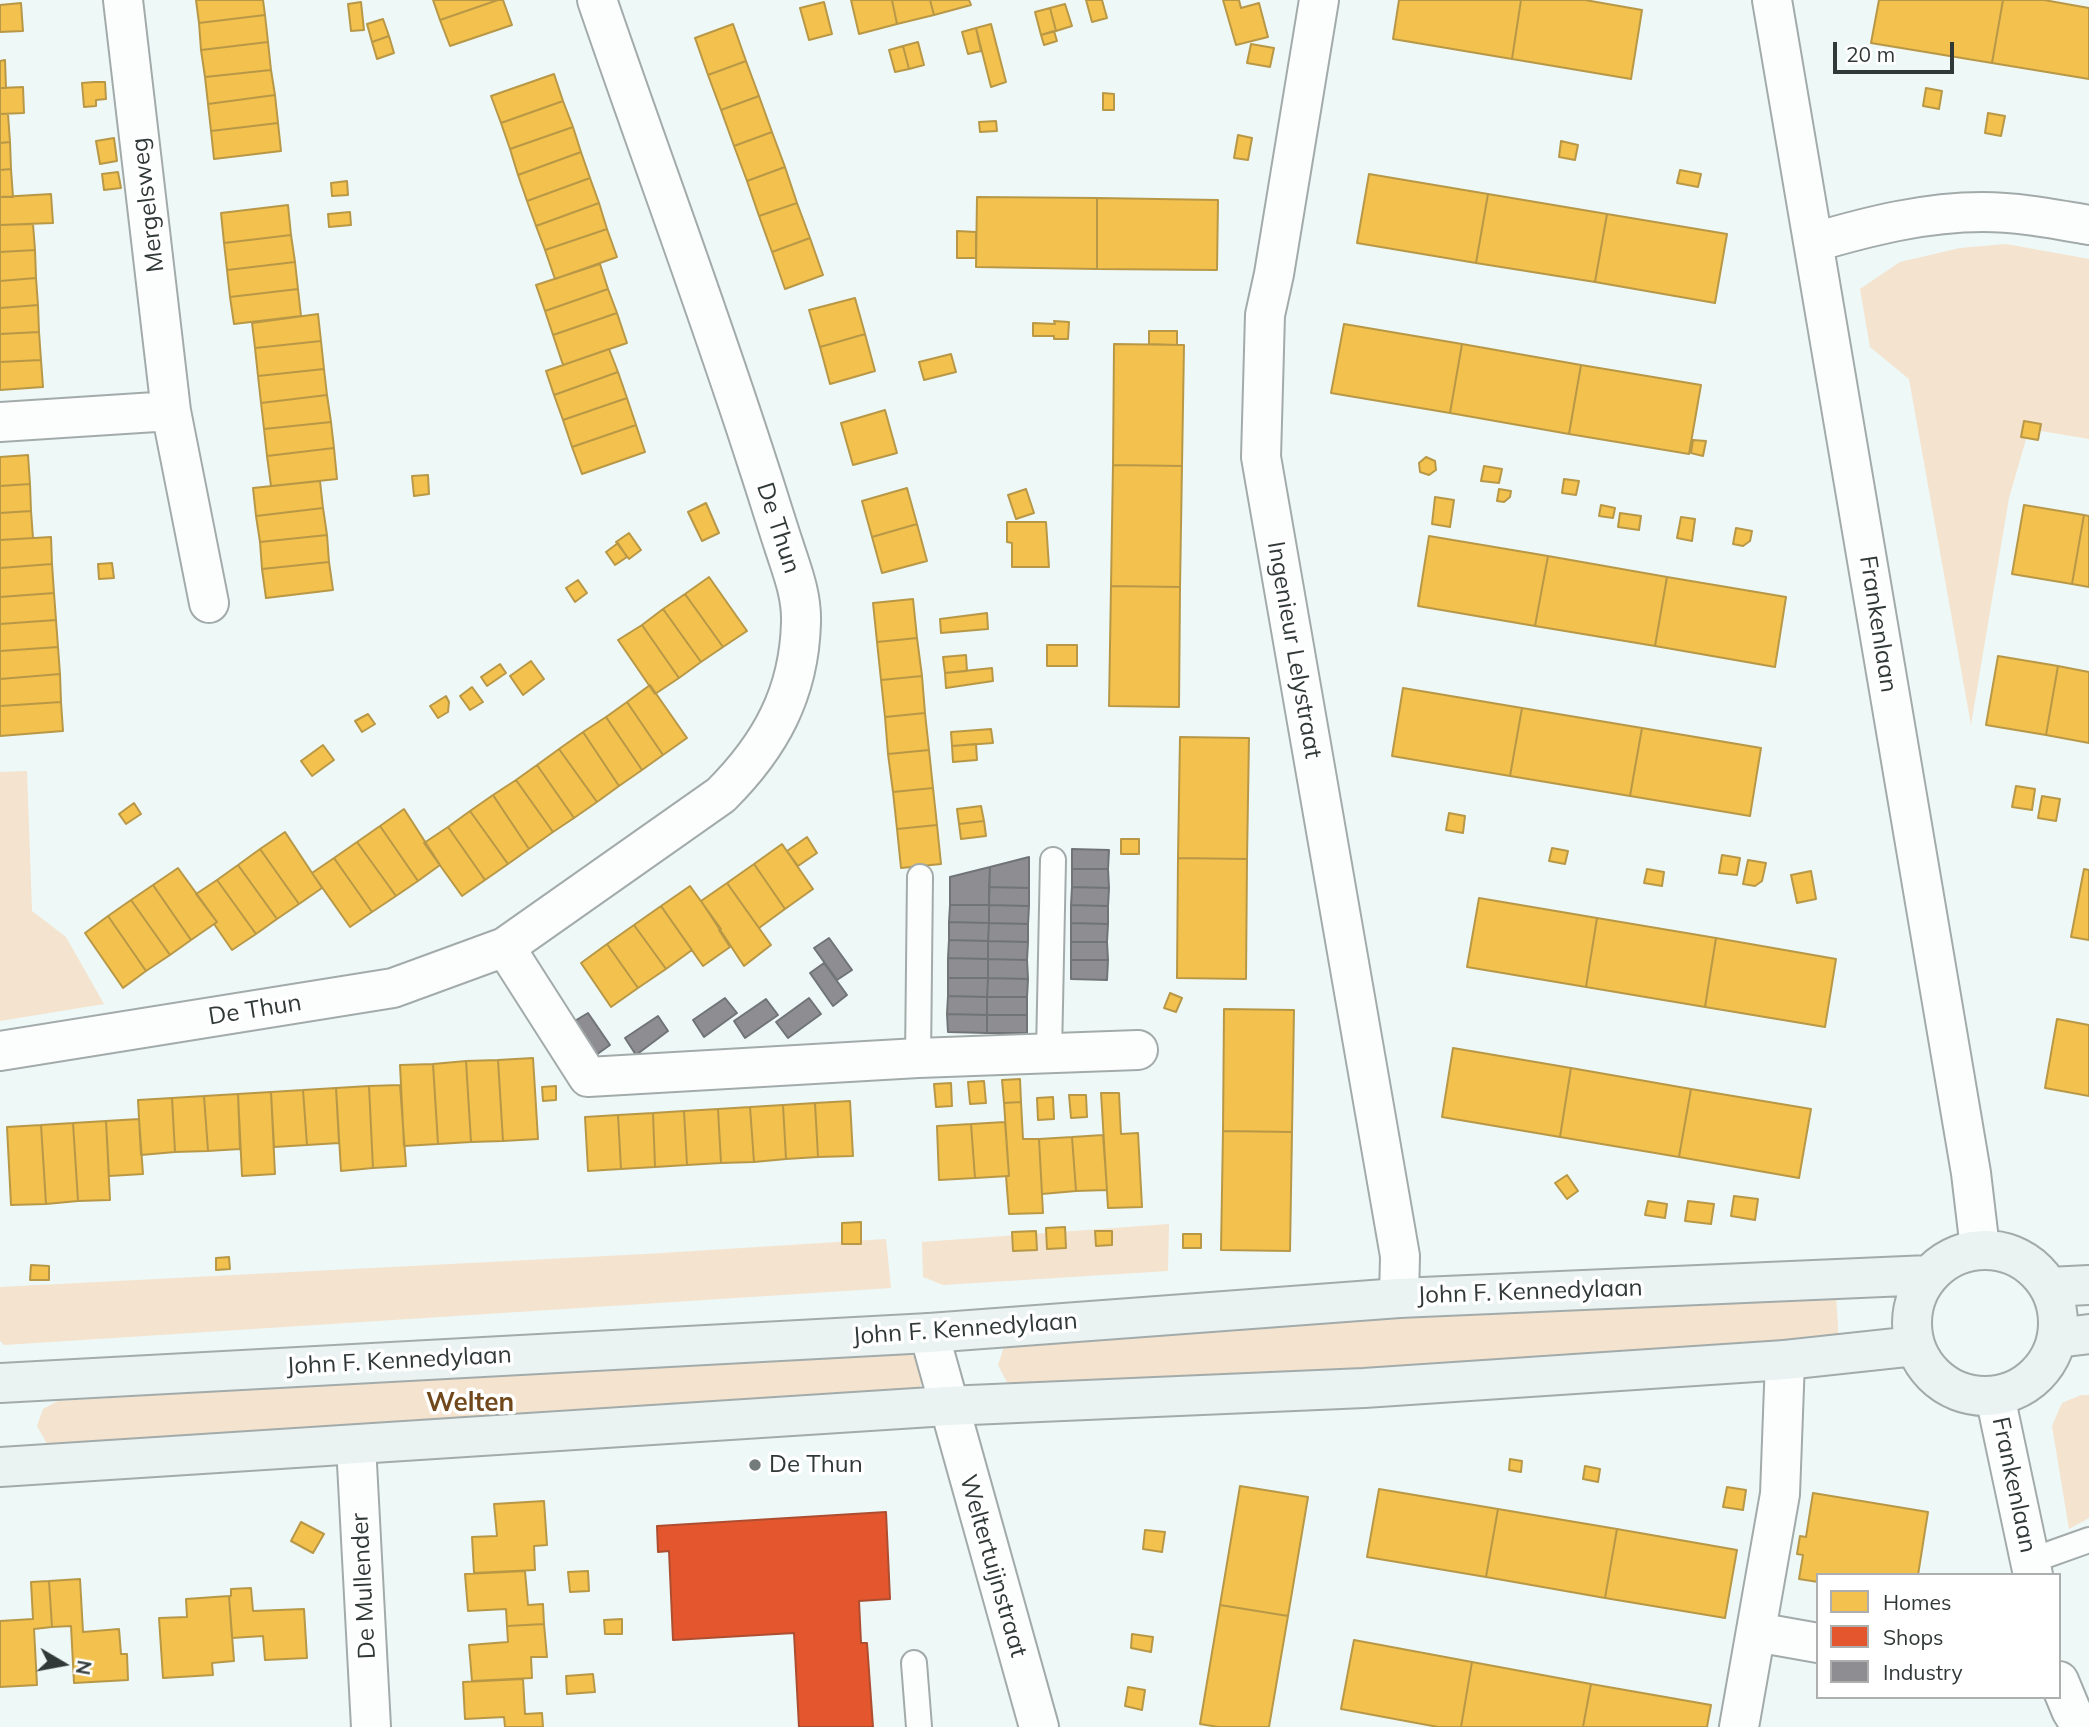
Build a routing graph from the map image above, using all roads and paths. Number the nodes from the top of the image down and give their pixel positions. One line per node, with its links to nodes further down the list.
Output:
1 (123, 0): 7 (street, Mergelsweg)
2 (597, 0): 12 (street, De Thun)
3 (1319, 0): 21 (street, Ingenieur Lelystraat)
4 (1773, 0): 6 (street, Frankenlaan)
5 (2089, 225): 6 (street)
6 (1815, 242): 17 (street, Frankenlaan)
7 (171, 411): 8 (street); 9 (street, Mergelsweg)
8 (0, 422)
9 (209, 603)
10 (1053, 860): 15 (lane)
11 (919, 877): 16 (lane)
12 (505, 947): 14 (street, De Thun); 16 (street)
13 (1138, 1050): 15 (street)
14 (0, 1051)
15 (1049, 1053): 16 (street)
16 (918, 1058)
17 (1980, 1249): 18 (street); 20 (street)
18 (1929, 1275): 21 (street, John F. Kennedylaan); 24 (street)
19 (2089, 1285): 20 (street)
20 (2049, 1287): 23 (street)
21 (1399, 1297): 22 (street, John F. Kennedylaan)
22 (929, 1333): 26 (street, John F. Kennedylaan); 28 (street, Weltertuijnstraat)
23 (2073, 1336): 27 (street)
24 (1915, 1346): 25 (street); 27 (street)
25 (1785, 1360): 28 (street); 33 (street)
26 (0, 1383)
27 (1995, 1396): 32 (street, Frankenlaan)
28 (947, 1406): 29 (street); 39 (street, Weltertuijnstraat)
29 (356, 1444): 30 (street); 37 (street, De Mullender)
30 (0, 1467)
31 (2089, 1540): 32 (lane)
32 (2031, 1568)
33 (1756, 1632): 34 (street); 40 (street)
34 (1816, 1643)
35 (914, 1663): 38 (lane)
36 (2061, 1686): 41 (street)
37 (371, 1727)
38 (919, 1727)
39 (1039, 1727)
40 (1739, 1727)
41 (2081, 1727)

